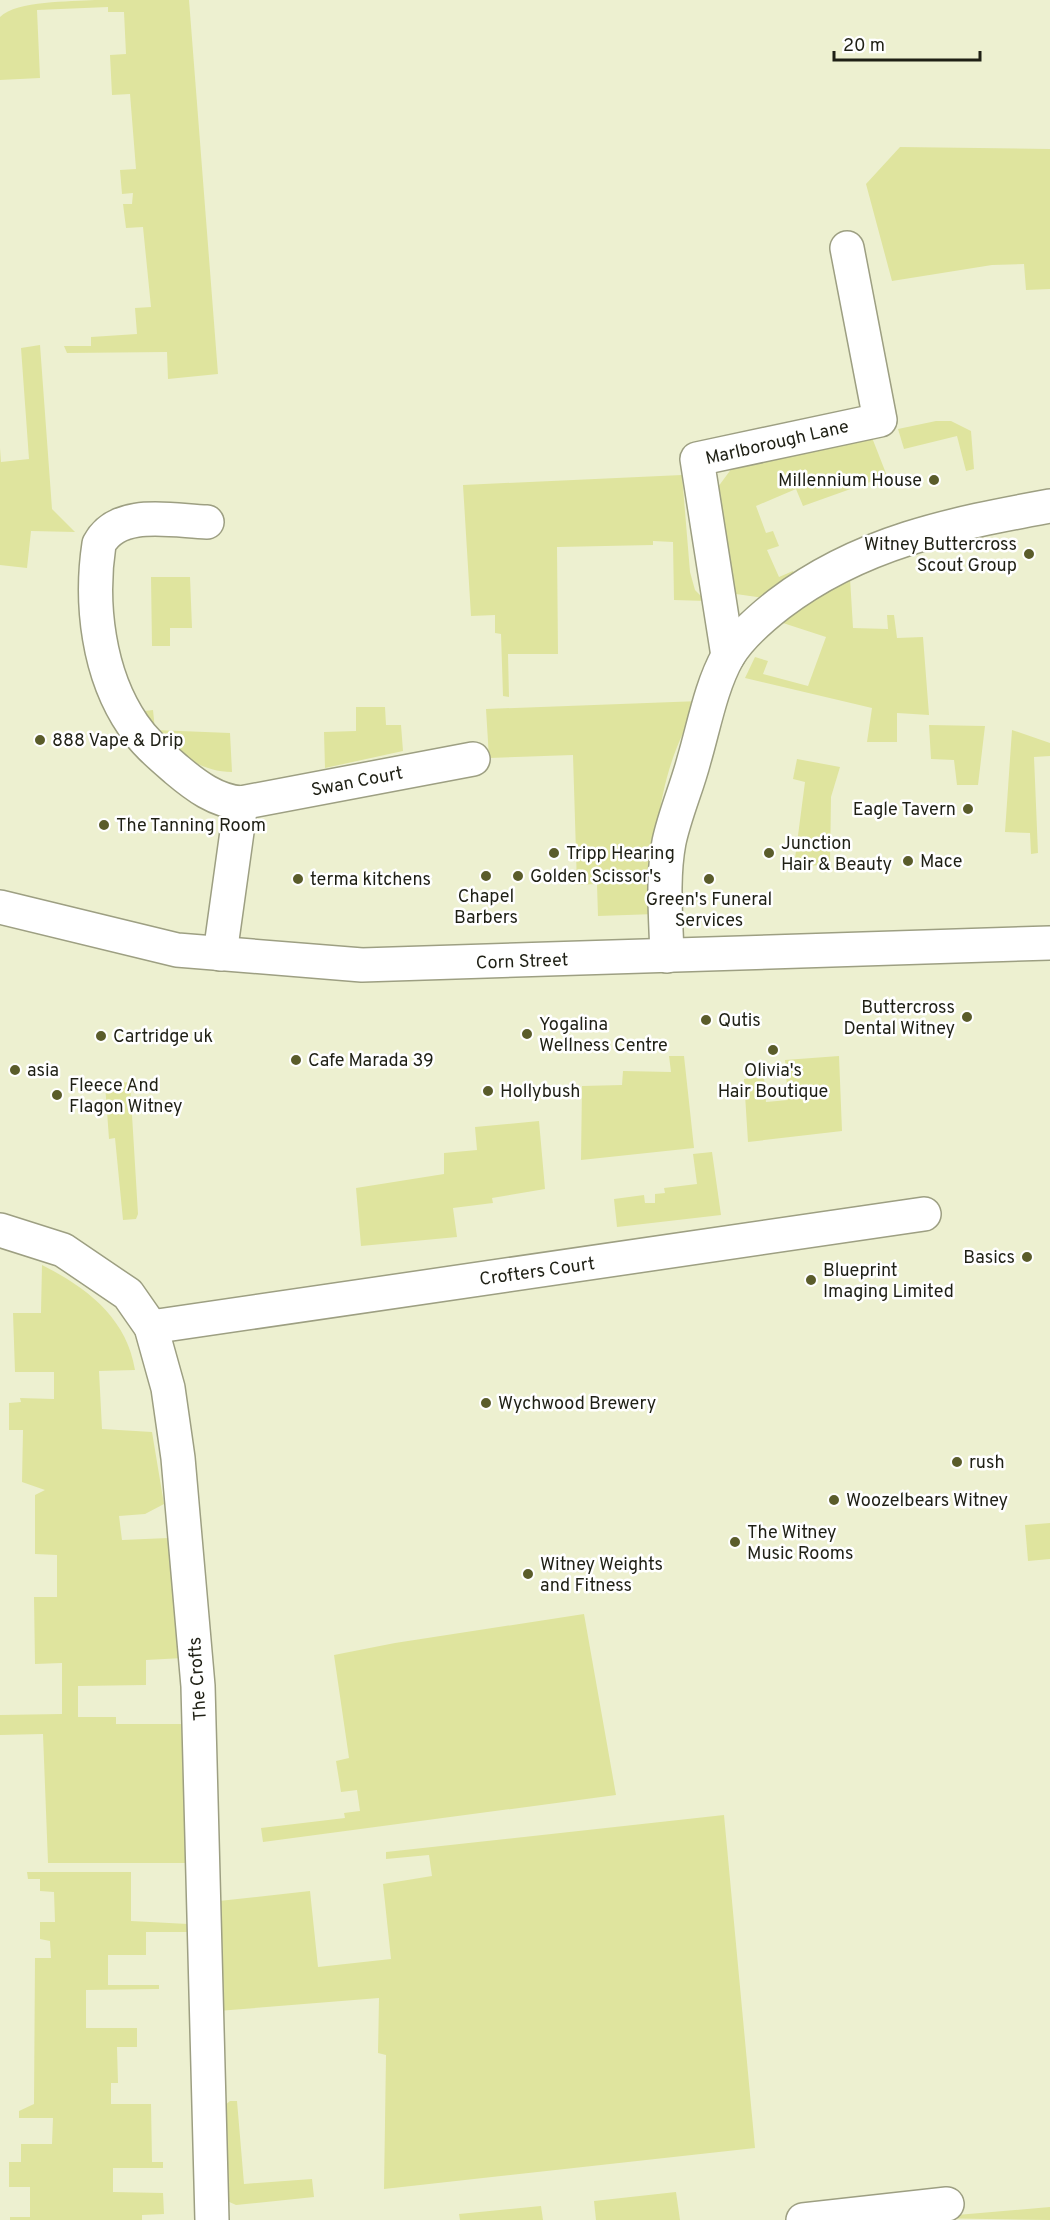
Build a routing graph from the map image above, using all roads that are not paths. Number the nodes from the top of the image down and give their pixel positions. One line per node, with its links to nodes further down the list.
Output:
1 (847, 248): 4 (street, Marlborough Lane)
2 (1050, 506): 4 (street, Marlborough Lane)
3 (207, 522): 6 (street, Swan Court)
4 (728, 656): 10 (street, Marlborough Lane)
5 (473, 759): 6 (street, Swan Court)
6 (241, 803): 9 (street)
7 (0, 907): 9 (street, Corn Street)
8 (1050, 943): 10 (street, Corn Street)
9 (220, 954): 10 (street, Corn Street)
10 (667, 956)
11 (924, 1214): 13 (street, Crofters Court)
12 (0, 1230): 13 (street, The Crofts)
13 (151, 1327): 15 (street, The Crofts)
14 (947, 2204): 16 (street)
15 (212, 2220)
16 (803, 2220)

